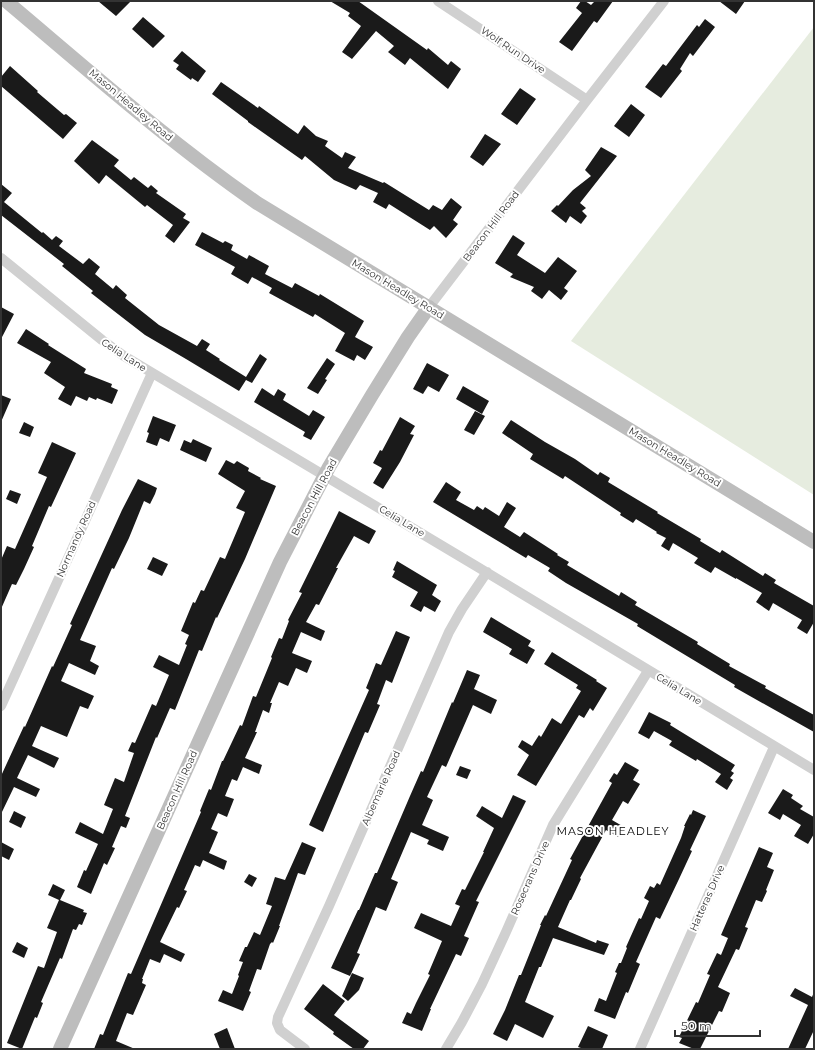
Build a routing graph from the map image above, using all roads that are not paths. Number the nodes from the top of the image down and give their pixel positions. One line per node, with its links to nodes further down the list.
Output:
1 (6, 1): 6 (main road, Mason Headley Road)
2 (438, 1): 4 (street, Wolf Run Drive)
3 (664, 1): 4 (street, Beacon Hill Road)
4 (587, 100): 6 (street, Beacon Hill Road)
5 (1, 258): 7 (street, Celia Lane)
6 (430, 307): 8 (main road, Beacon Hill Road); 9 (main road, Mason Headley Road)
7 (152, 373): 8 (street, Celia Lane); 12 (street, Normandy Road)
8 (325, 474): 10 (street, Celia Lane); 15 (main road, Beacon Hill Road)
9 (814, 542)
10 (487, 572): 11 (street, Celia Lane); 16 (street, Albemarle Road)
11 (648, 671): 13 (street, Celia Lane); 17 (street, Rosecrans Drive)
12 (1, 706)
13 (774, 747): 14 (street, Celia Lane); 18 (street, Hatteras Drive)
14 (814, 770)
15 (60, 1049)
16 (305, 1049)
17 (446, 1049)
18 (640, 1049)

